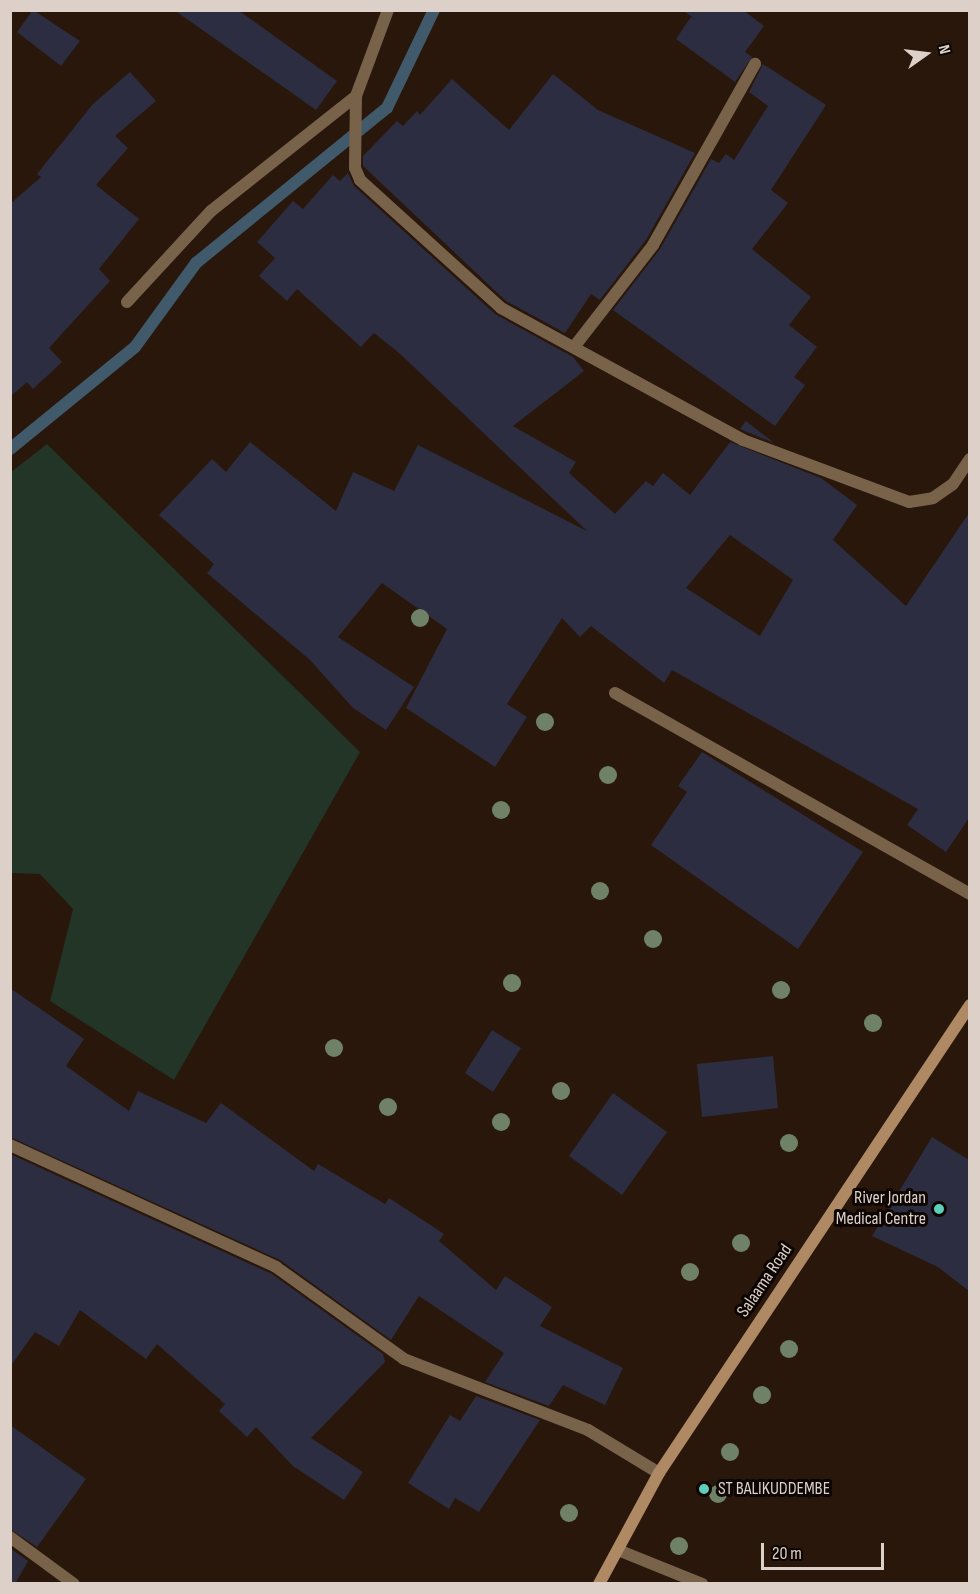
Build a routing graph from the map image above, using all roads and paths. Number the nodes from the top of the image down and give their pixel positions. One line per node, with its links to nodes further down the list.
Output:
1 (388, 10): 3 (street)
2 (755, 64): 5 (street)
3 (358, 102): 4 (street); 5 (street)
4 (127, 302)
5 (574, 347): 6 (street)
6 (969, 459)
7 (615, 693): 8 (street)
8 (969, 894)
9 (969, 1005): 11 (main road, Salaama Road)
10 (10, 1145): 11 (street)
11 (659, 1473): 13 (main road, Salaama Road)
12 (10, 1538): 14 (street)
13 (618, 1550): 15 (main road, Salaama Road); 16 (street)
14 (74, 1584)
15 (599, 1584)
16 (702, 1584)

